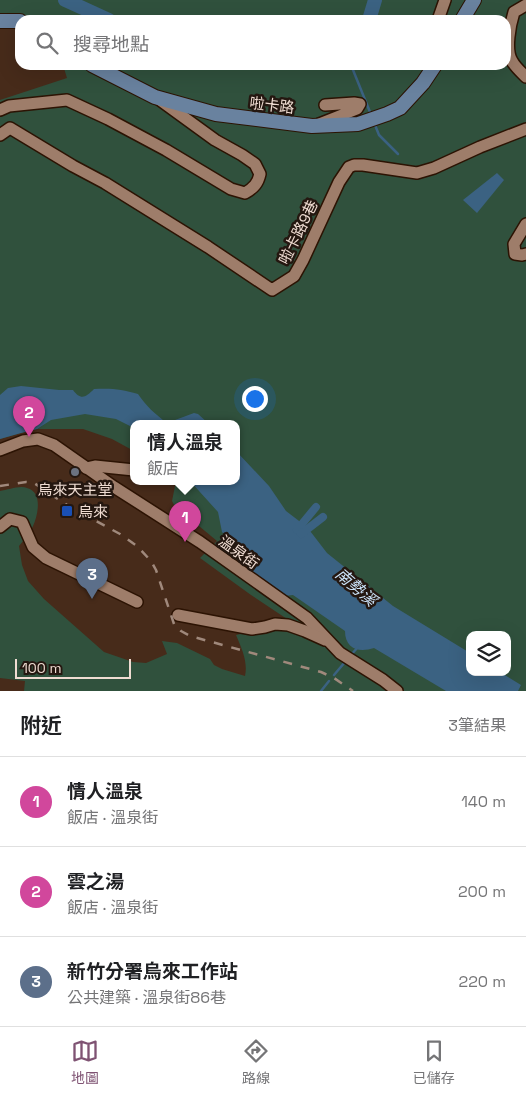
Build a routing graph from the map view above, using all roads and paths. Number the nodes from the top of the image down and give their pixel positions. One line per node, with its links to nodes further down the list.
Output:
1 (445, 0): 4 (street)
2 (474, 0): 5 (main road)
3 (526, 5): 8 (street)
4 (440, 15)
5 (465, 15)
6 (15, 20): 7 (main road)
7 (0, 21)
8 (511, 21)
9 (511, 60): 13 (street)
10 (102, 70): 15 (main road, 啦卡路)
11 (426, 70): 14 (street)
12 (432, 70): 14 (main road, 啦卡路)
13 (526, 76)
14 (423, 83): 18 (main road, 啦卡路)
15 (154, 96): 17 (street); 18 (main road, 啦卡路)
16 (325, 105): 18 (street)
17 (0, 110)
18 (312, 126)
19 (526, 129): 20 (street, 啦卡路9巷)
20 (0, 135)
21 (526, 224): 22 (street)
22 (526, 254)
23 (0, 450): 24 (street, 溫泉街)
24 (86, 468): 25 (street); 29 (street, 溫泉街)
25 (130, 470)
26 (0, 527): 27 (street)
27 (136, 602)
28 (178, 615): 29 (street)
29 (329, 642): 30 (street, 溫泉街)
30 (397, 691)

